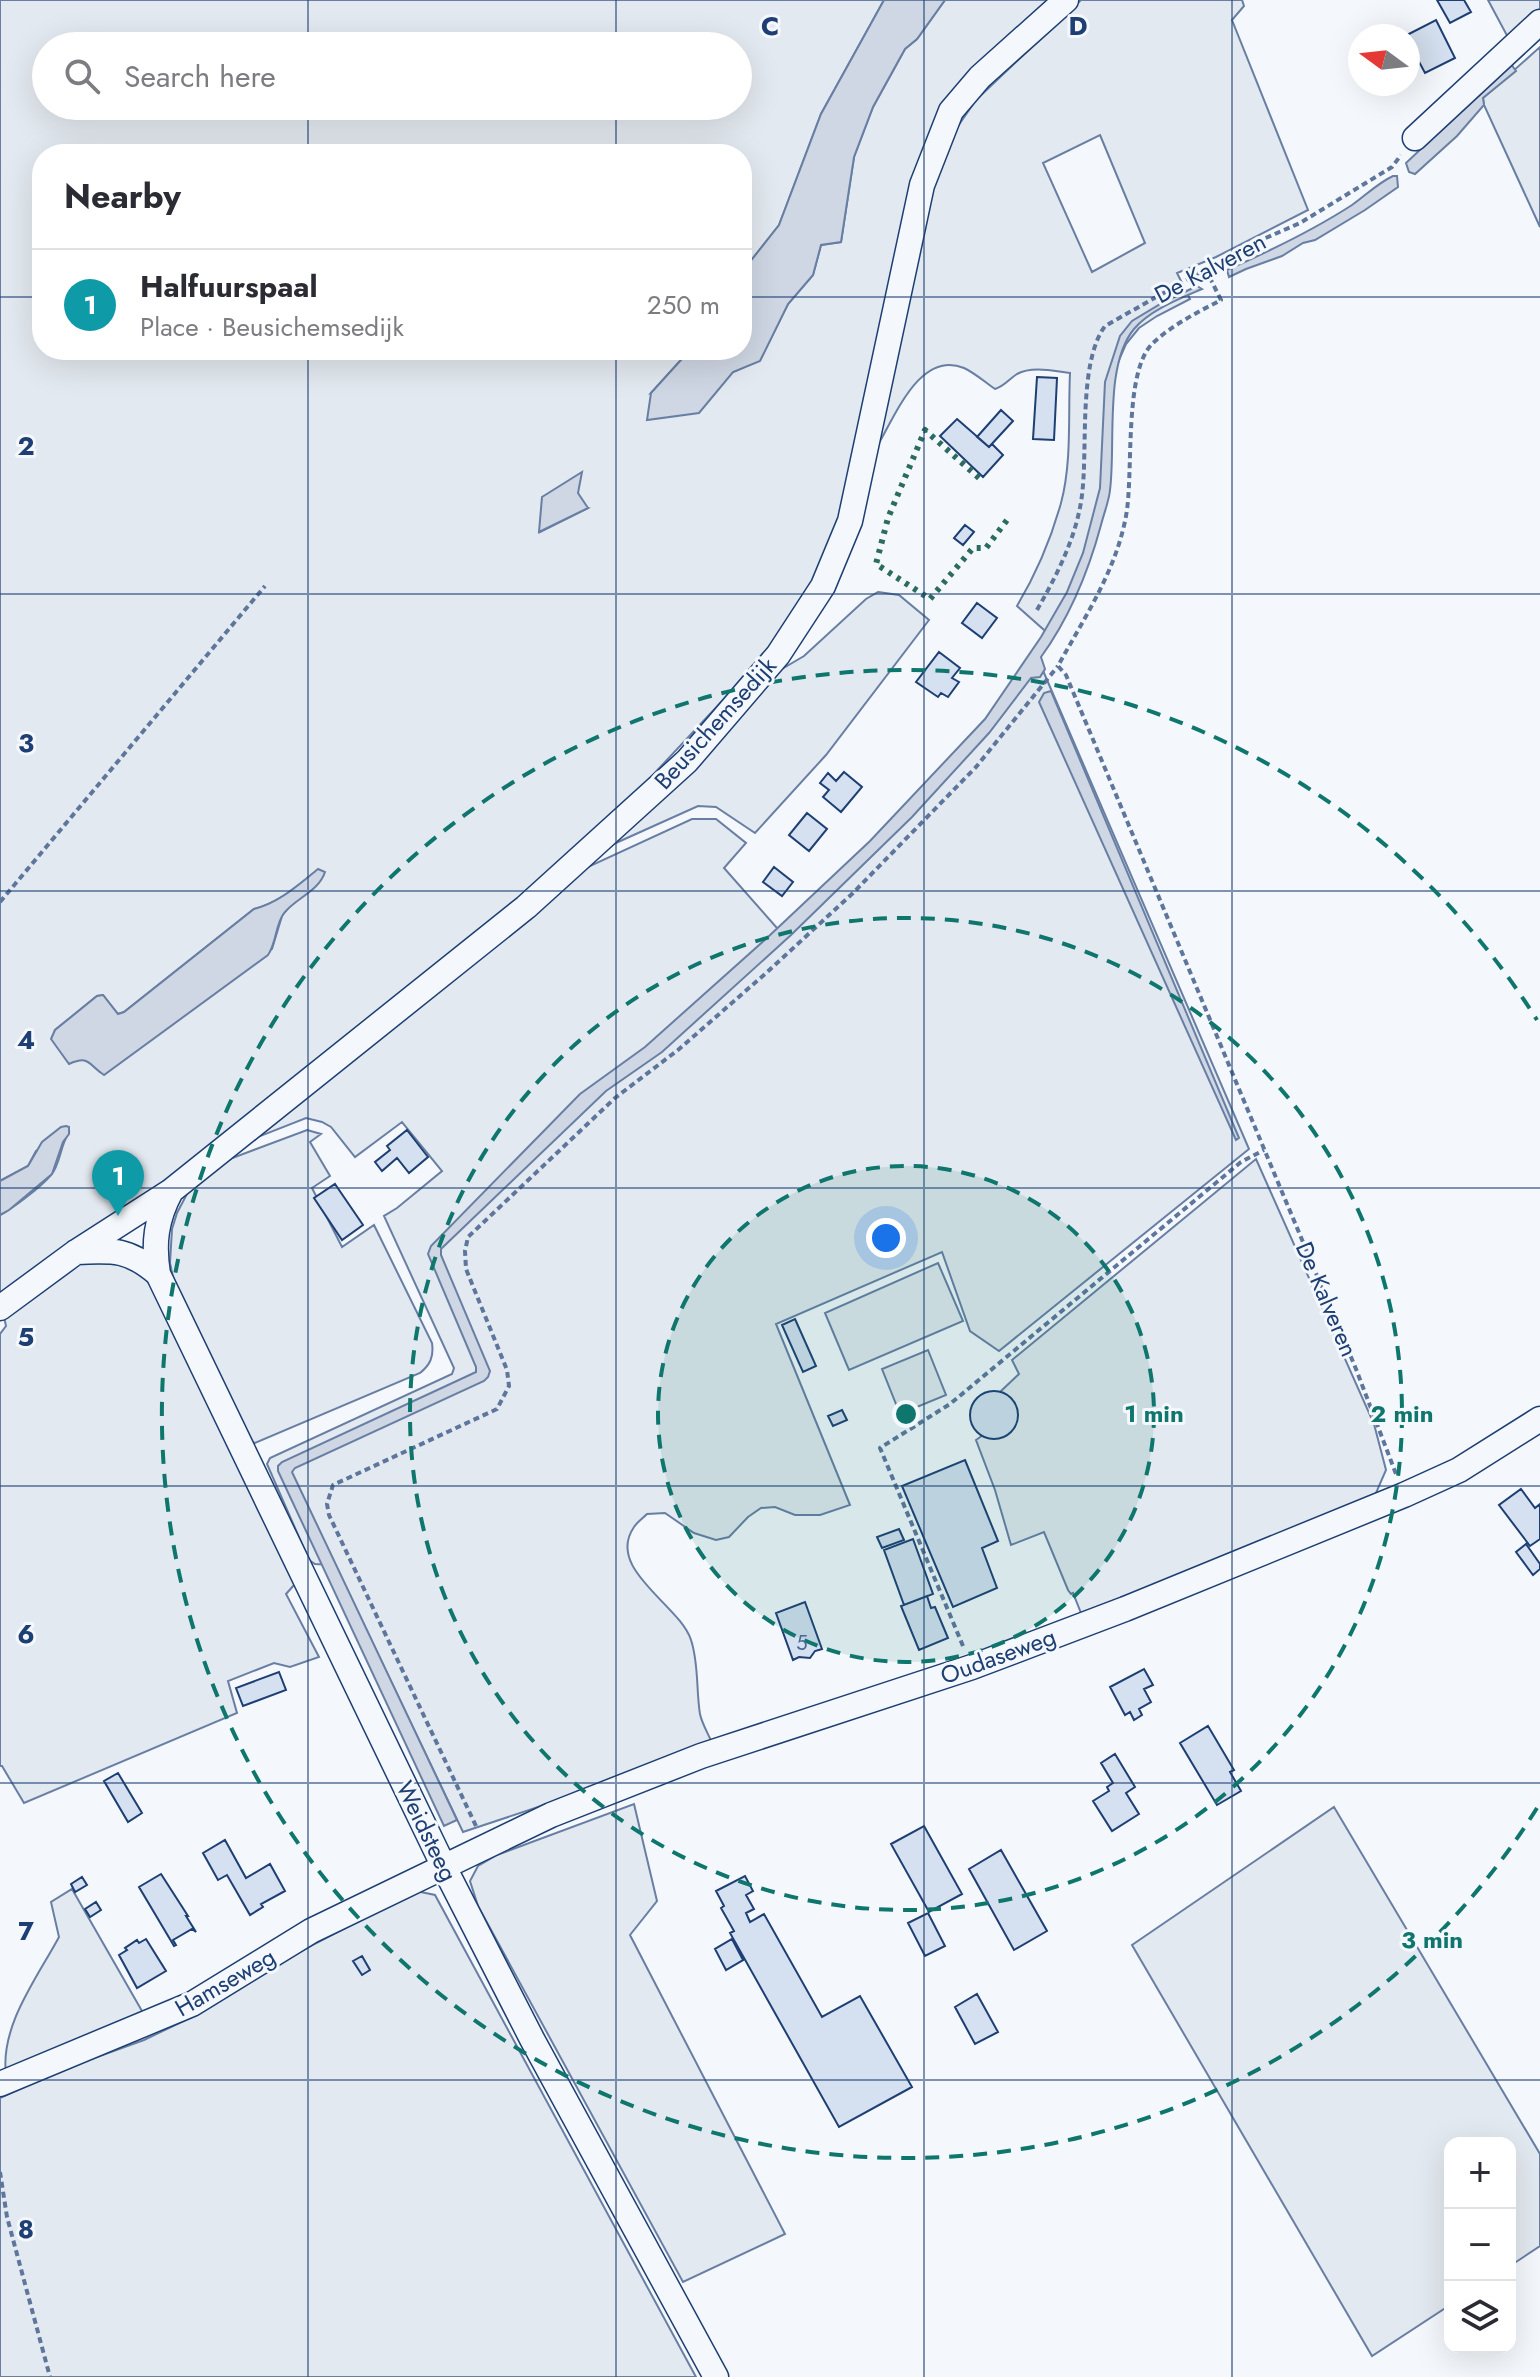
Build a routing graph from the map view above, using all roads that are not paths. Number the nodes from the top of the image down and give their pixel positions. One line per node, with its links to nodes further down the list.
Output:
1 (1066, 0): 4 (street, Beusichemsedijk)
2 (1540, 22): 3 (street)
3 (1415, 138)
4 (171, 1191): 5 (street, Beusichemsedijk); 6 (street, Weidsteeg)
5 (76, 1252): 6 (street); 7 (street, Beusichemsedijk)
6 (158, 1274): 9 (street, Weidsteeg)
7 (0, 1308)
8 (1540, 1419): 9 (street, Oudaseweg)
9 (444, 1867): 10 (street, Hamseweg); 11 (street, Weidsteeg)
10 (0, 2084)
11 (716, 2377)

